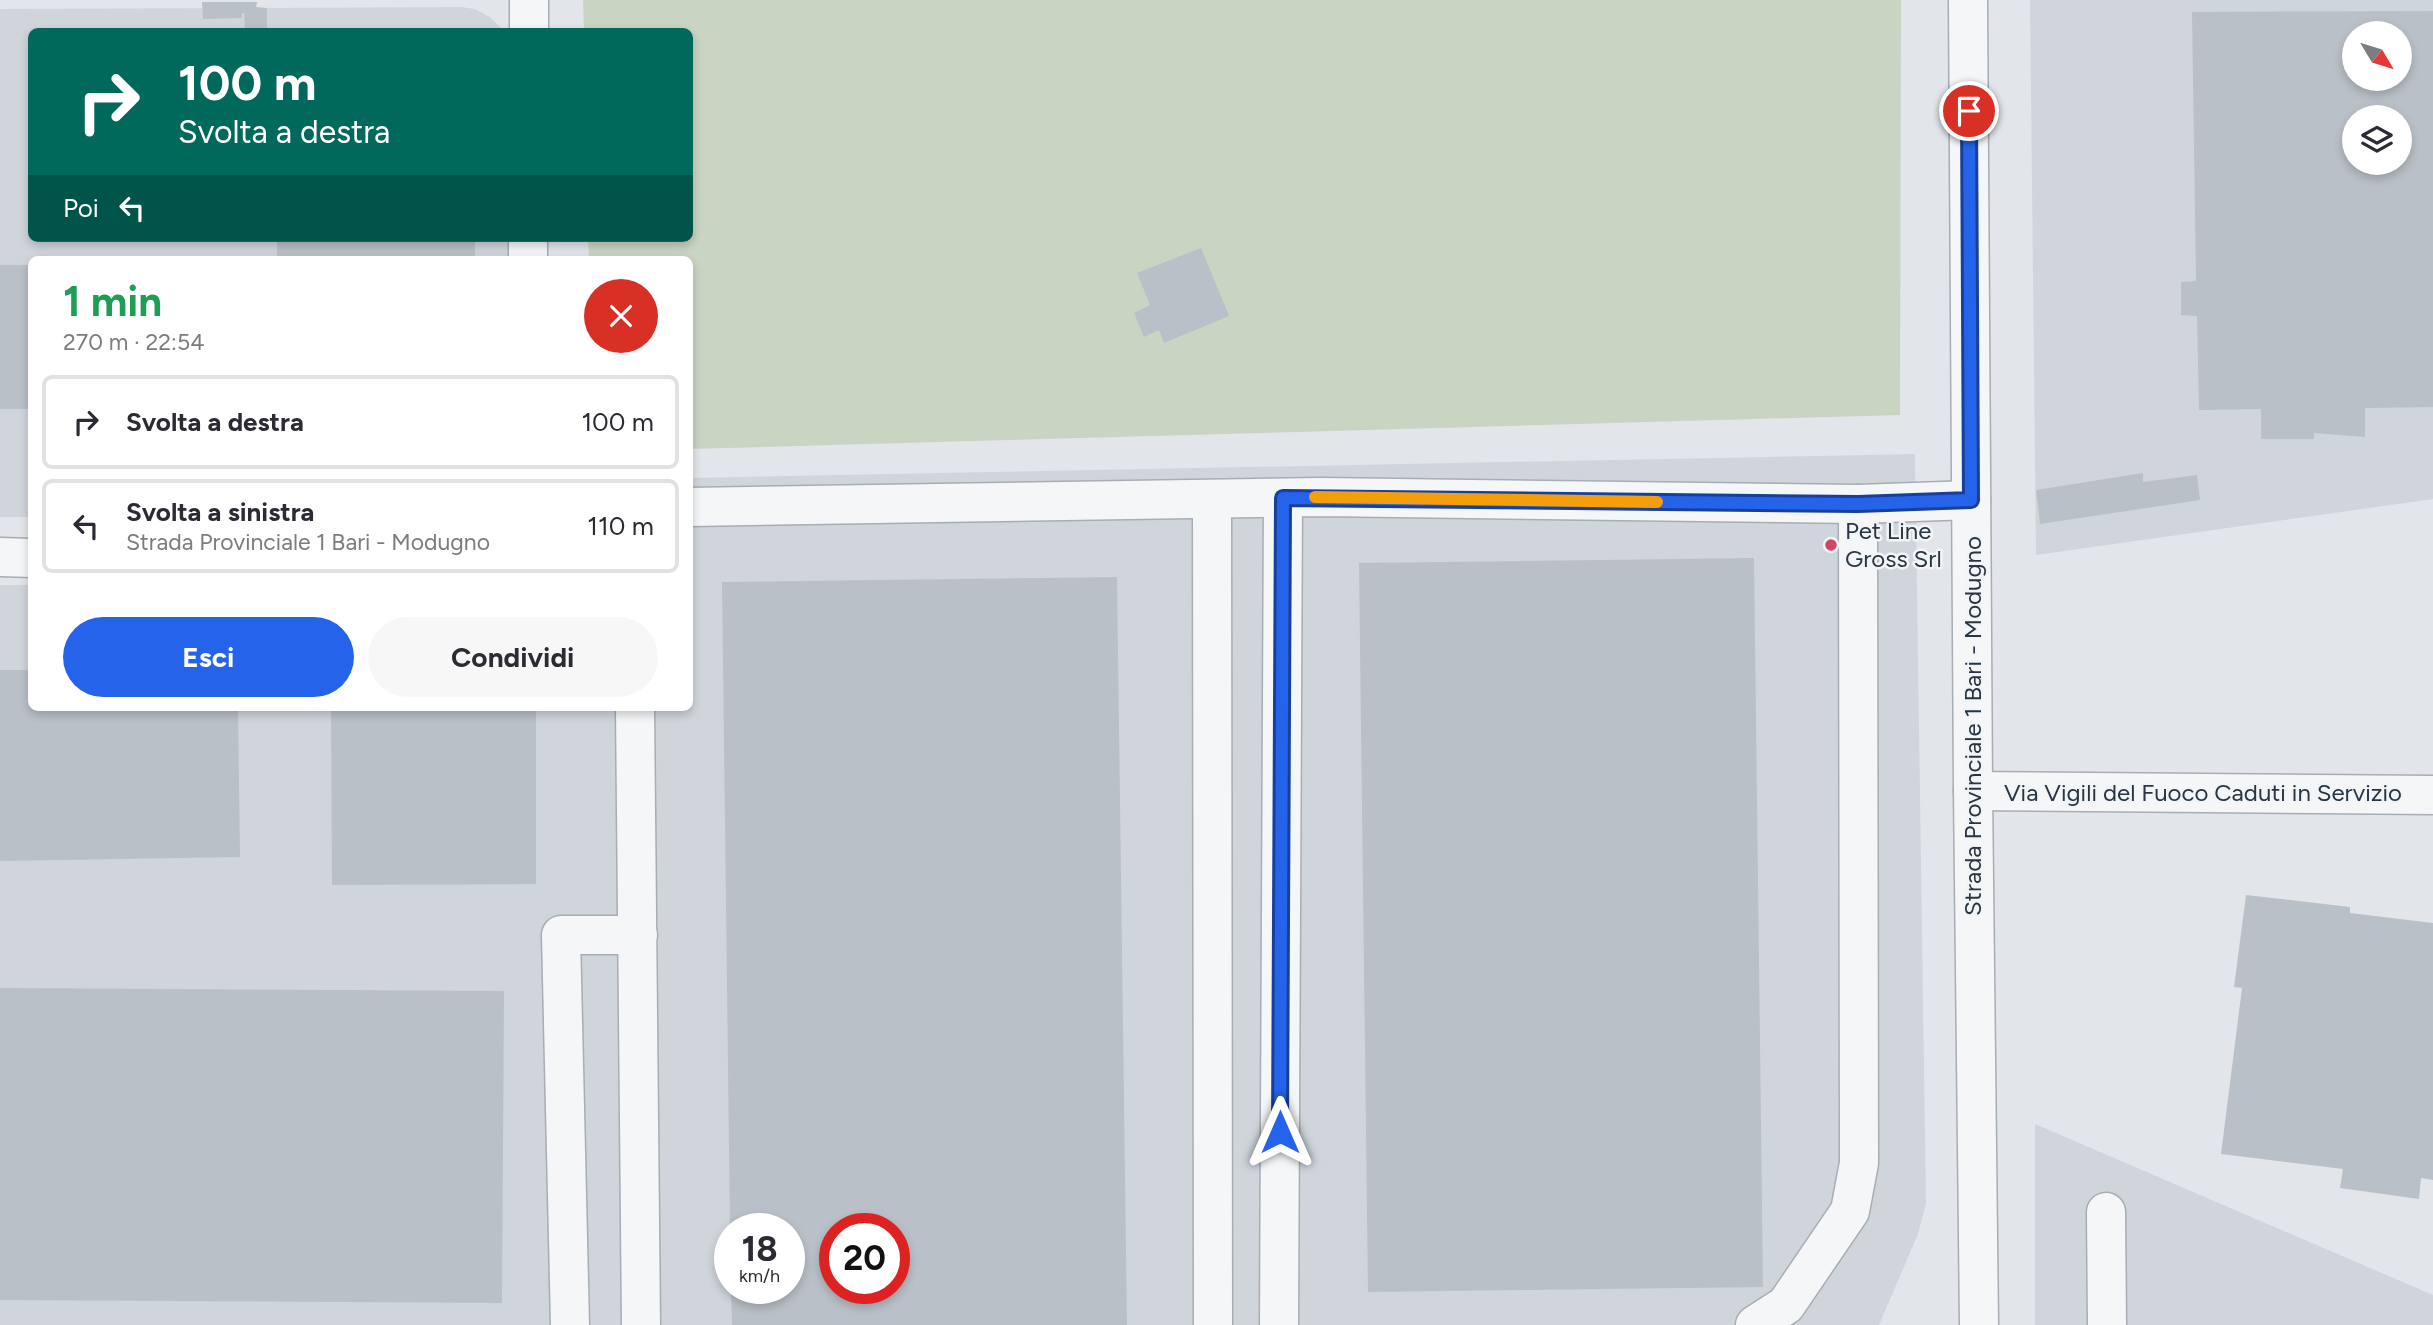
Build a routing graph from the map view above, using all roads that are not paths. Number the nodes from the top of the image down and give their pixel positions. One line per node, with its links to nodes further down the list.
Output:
1 (529, 0): 3 (street)
2 (1968, 0): 6 (street, Strada Provinciale 1 Bari - Modugno)
3 (529, 28)
4 (1283, 498): 5 (street); 7 (street); 19 (street)
5 (1212, 499): 8 (street); 18 (street)
6 (1971, 500): 7 (street); 12 (street, Strada Provinciale 1 Bari - Modugno)
7 (1858, 504): 20 (street)
8 (693, 507)
9 (0, 557): 10 (street)
10 (28, 558)
11 (635, 711): 14 (street)
12 (1973, 791): 13 (street, Via Vigili del Fuoco Caduti in Servizio); 21 (street, Strada Provinciale 1 Bari - Modugno)
13 (2433, 795)
14 (638, 935): 16 (street); 17 (street)
15 (2106, 1212): 22 (street)
16 (570, 1325)
17 (641, 1325)
18 (1213, 1325)
19 (1279, 1325)
20 (1755, 1325)
21 (1979, 1325)
22 (2107, 1325)

